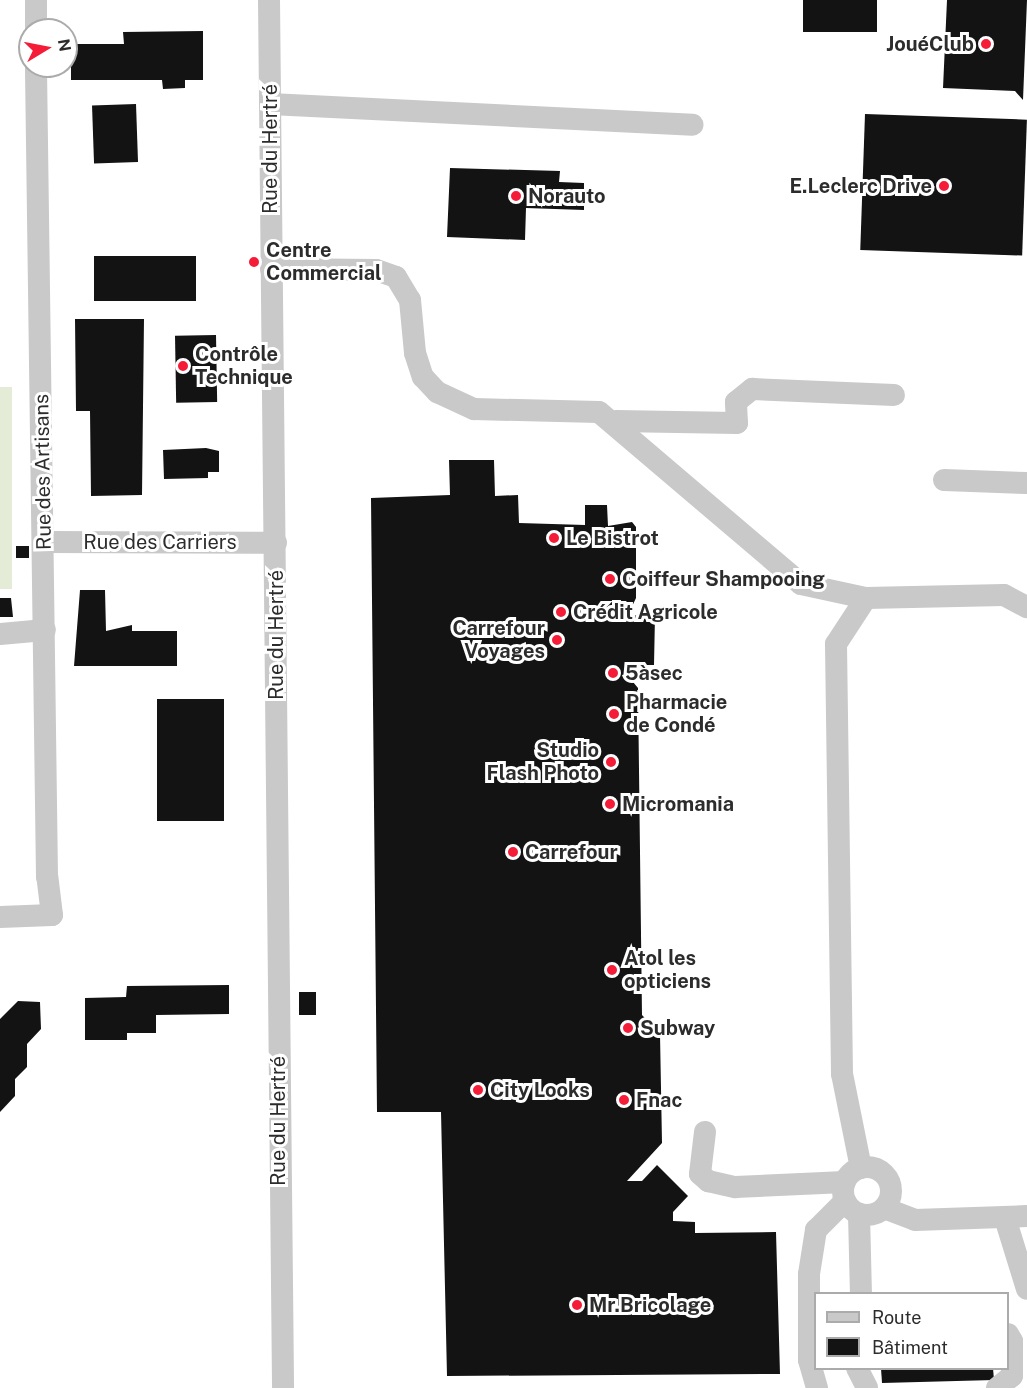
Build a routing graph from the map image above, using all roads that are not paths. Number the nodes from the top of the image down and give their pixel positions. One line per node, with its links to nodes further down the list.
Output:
1 (36, 0): 3 (street)
2 (269, 0): 5 (street, Rue du Hertré)
3 (36, 18)
4 (36, 78): 12 (street, Rue des Artisans)
5 (270, 104): 6 (street); 7 (street, Rue du Hertré)
6 (692, 125)
7 (271, 269): 9 (street); 13 (street, Rue du Hertré)
8 (894, 395): 9 (street)
9 (616, 421): 14 (street)
10 (944, 480): 11 (street)
11 (1027, 483)
12 (45, 542): 13 (street, Rue des Carriers); 16 (street, Rue des Artisans)
13 (276, 543): 27 (street, Rue du Hertré)
14 (866, 598): 15 (street); 20 (street)
15 (1027, 607)
16 (45, 630): 17 (street); 18 (street, Rue des Artisans)
17 (0, 634)
18 (0, 918)
19 (705, 1132): 20 (street)
20 (852, 1191): 21 (street); 21 (street); 24 (street); 28 (street)
21 (884, 1208): 22 (street)
22 (1016, 1217): 23 (street)
23 (1027, 1289)
24 (862, 1292)
25 (1009, 1336): 30 (street)
26 (858, 1370): 29 (street)
27 (283, 1388)
28 (817, 1388)
29 (867, 1388)
30 (997, 1388)

